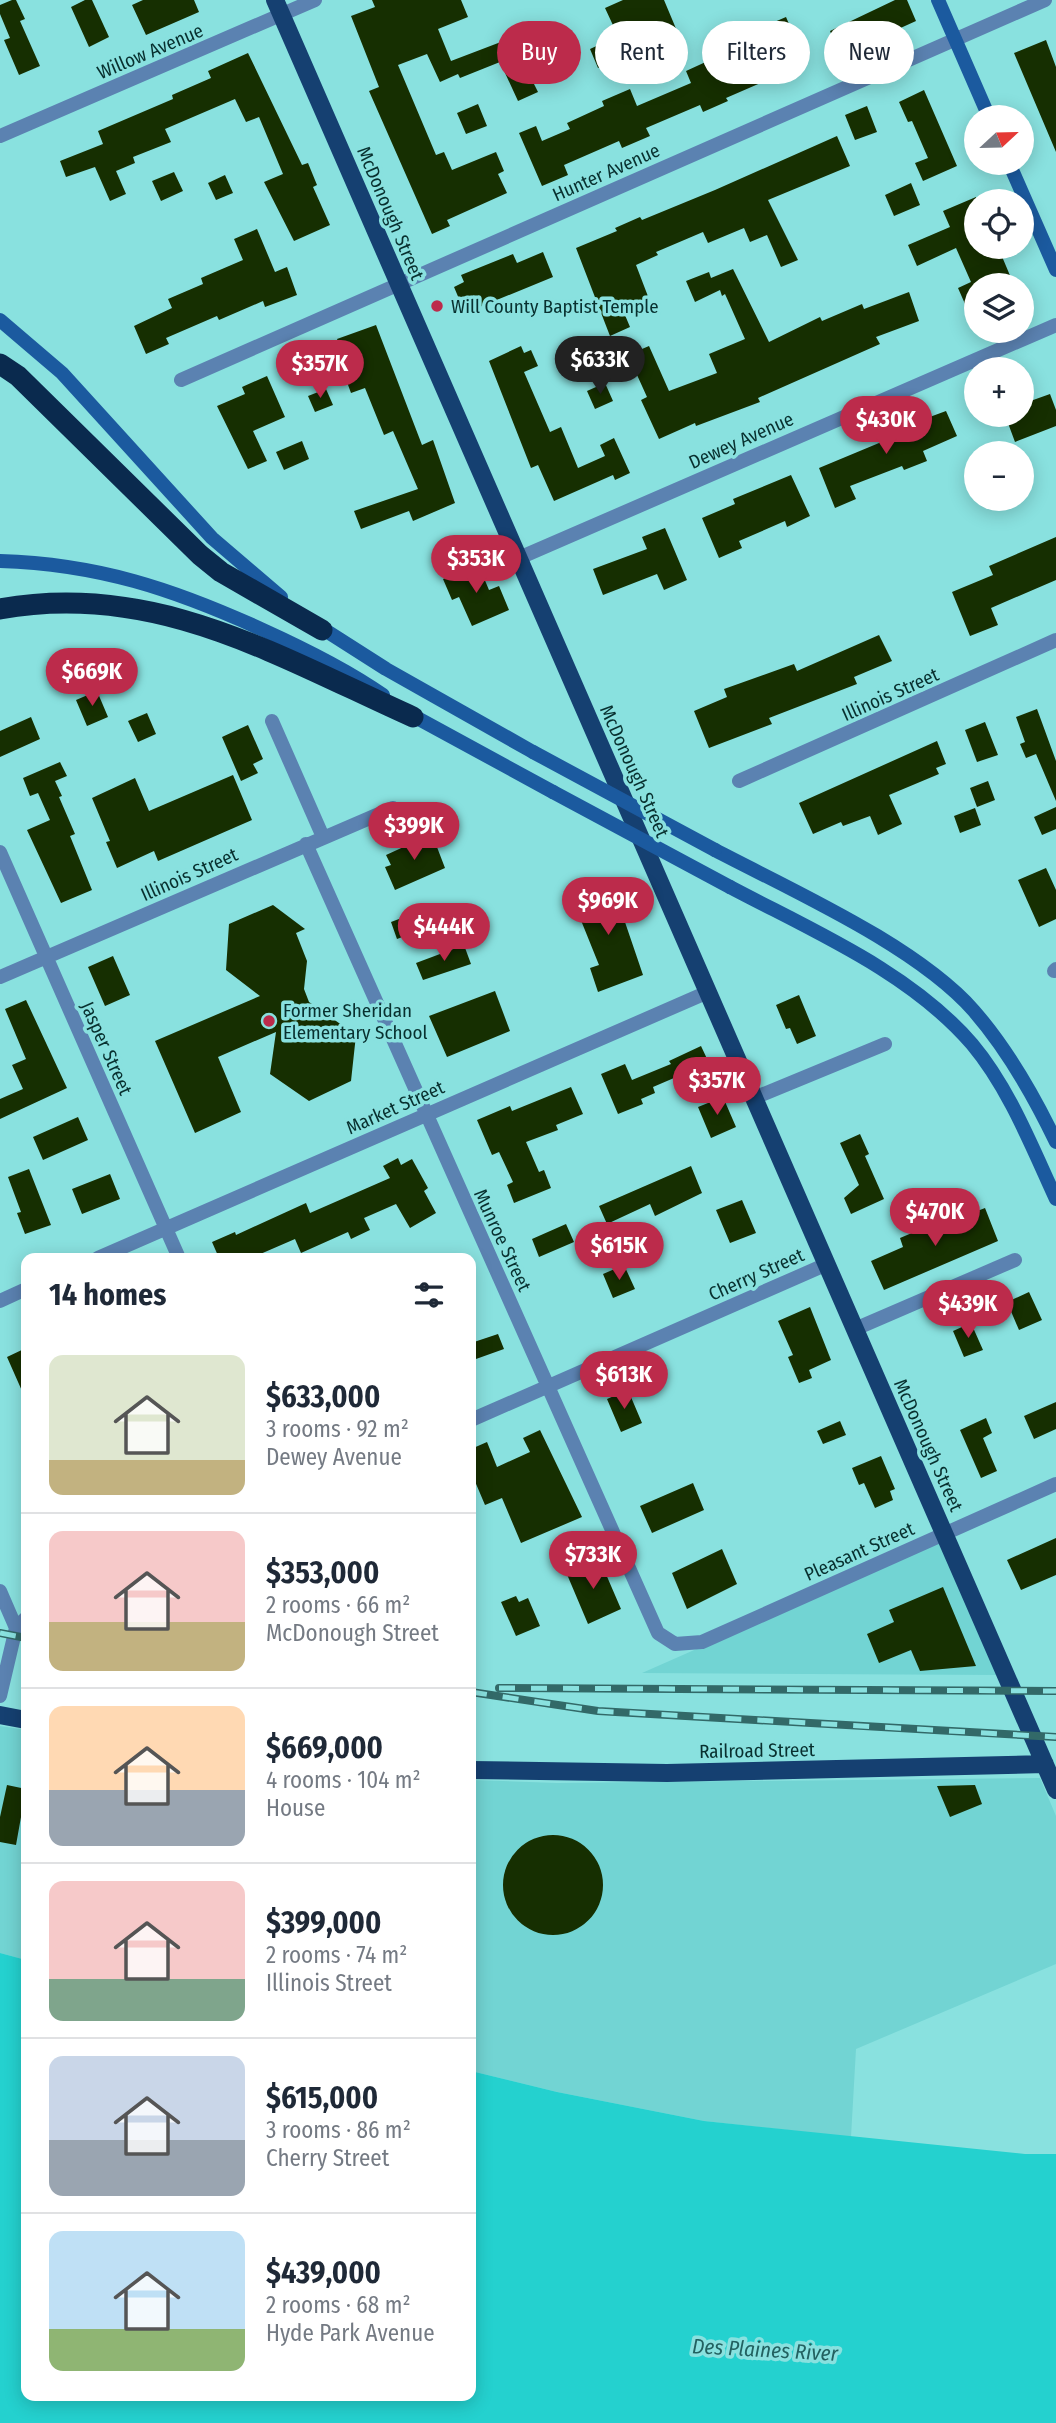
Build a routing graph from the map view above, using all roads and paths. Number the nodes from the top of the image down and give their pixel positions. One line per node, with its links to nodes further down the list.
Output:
1 (315, 0): 4 (street, Willow Avenue)
2 (938, 0): 5 (street)
3 (1045, 0): 5 (street, Hunter Avenue)
4 (279, 7): 7 (street, Willow Avenue); 10 (main road, McDonough Street)
5 (956, 39): 6 (street); 10 (street, Hunter Avenue)
6 (984, 105)
7 (0, 136)
8 (1014, 175): 9 (street)
9 (1056, 270)
10 (399, 284): 14 (street, Hunter Avenue); 15 (main road, McDonough Street)
11 (0, 320): 18 (street)
12 (1056, 325): 15 (street, Dewey Avenue)
13 (0, 363): 18 (highway)
14 (181, 380)
15 (519, 558): 29 (main road, McDonough Street)
16 (0, 561): 20 (street)
17 (0, 609): 20 (highway)
18 (323, 629): 33 (street, bridge)
19 (1056, 640): 22 (street, Illinois Street)
20 (413, 717): 34 (street, bridge)
21 (272, 721): 24 (street)
22 (739, 781)
23 (393, 808): 24 (street, Illinois Street)
24 (323, 837): 25 (street, Illinois Street)
25 (306, 844): 27 (street, Illinois Street); 32 (street, Munroe Street)
26 (0, 852): 27 (street, Jasper Street)
27 (46, 958): 28 (street, Illinois Street); 35 (street, Jasper Street)
28 (0, 977)
29 (708, 992): 31 (main road, McDonough Street); 32 (street, Market Street)
30 (884, 1044): 31 (street)
31 (754, 1098): 39 (main road, McDonough Street)
32 (425, 1115): 35 (street, Market Street); 43 (street, Munroe Street)
33 (1056, 1140)
34 (1056, 1199)
35 (166, 1228): 36 (street, Market Street); 37 (street, Jasper Street)
36 (109, 1253)
37 (177, 1253)
38 (1015, 1260): 42 (street)
39 (827, 1264): 42 (main road, McDonough Street); 43 (street, Cherry Street)
40 (21, 1291): 41 (street)
41 (0, 1301)
42 (855, 1329): 46 (main road, McDonough Street)
43 (550, 1387): 44 (street, Cherry Street); 49 (street, Munroe Street)
44 (476, 1418)
45 (1056, 1484): 46 (street, Pleasant Street)
46 (944, 1534): 49 (street, Pleasant Street); 53 (main road, McDonough Street)
47 (0, 1591): 48 (street)
48 (21, 1623): 50 (street)
49 (675, 1644)
50 (0, 1696)
51 (0, 1716): 52 (main road)
52 (21, 1719)
53 (1045, 1764): 54 (main road, Railroad Street); 55 (main road, McDonough Street)
54 (476, 1770)
55 (1056, 1790)

